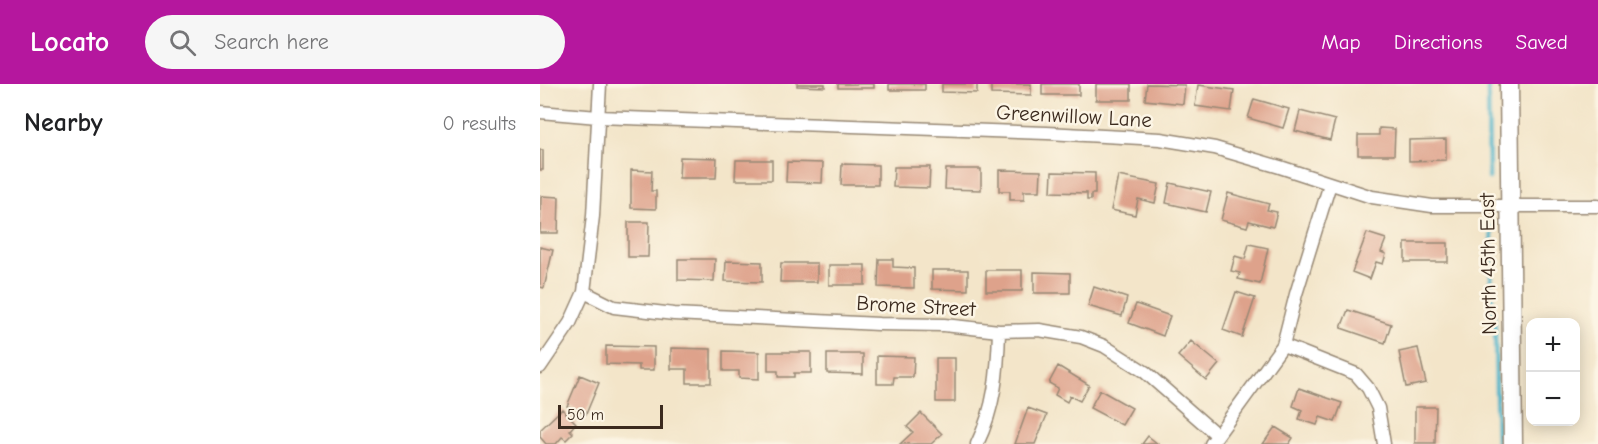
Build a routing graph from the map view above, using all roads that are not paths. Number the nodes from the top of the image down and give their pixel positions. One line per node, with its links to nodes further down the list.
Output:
1 (600, 84): 4 (street)
2 (1509, 84): 7 (main road, North 45th East)
3 (540, 112): 4 (street, Greenwillow Lane)
4 (598, 117): 5 (street, Greenwillow Lane); 8 (street)
5 (1330, 184): 7 (street, Greenwillow Lane); 10 (street)
6 (1598, 206): 7 (street, Greenwillow Lane)
7 (1510, 207): 15 (main road, North 45th East)
8 (584, 292): 9 (street, Brome Street); 11 (street)
9 (999, 331): 12 (street, Brome Street); 13 (street)
10 (1284, 345): 12 (street); 14 (street)
11 (540, 367)
12 (1214, 439)
13 (976, 444)
14 (1384, 444)
15 (1513, 444)

